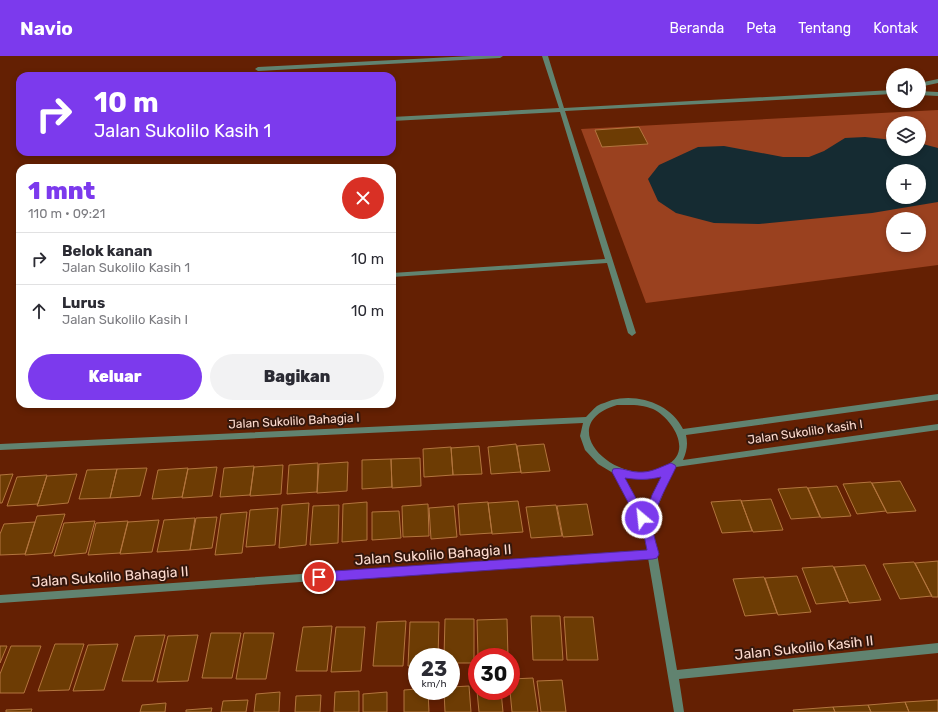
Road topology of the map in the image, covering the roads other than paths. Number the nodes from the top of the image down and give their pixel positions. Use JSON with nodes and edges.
{"nodes":[{"id":1,"x":500,"y":56,"type":"edge"},
{"id":2,"x":545,"y":56,"type":"edge"},
{"id":3,"x":258,"y":69,"type":"dead end"},
{"id":4,"x":938,"y":81,"type":"edge"},
{"id":5,"x":926,"y":84,"type":"edge"},
{"id":6,"x":886,"y":92,"type":"edge"},
{"id":7,"x":926,"y":93,"type":"edge"},
{"id":8,"x":938,"y":94,"type":"edge"},
{"id":9,"x":562,"y":110,"type":"junction"},
{"id":10,"x":396,"y":119,"type":"edge"},
{"id":11,"x":609,"y":261,"type":"junction"},
{"id":12,"x":396,"y":275,"type":"edge"},
{"id":13,"x":632,"y":333,"type":"dead end"},
{"id":14,"x":938,"y":397,"type":"edge"},
{"id":15,"x":588,"y":420,"type":"junction"},
{"id":16,"x":938,"y":427,"type":"edge"},
{"id":17,"x":682,"y":432,"type":"junction"},
{"id":18,"x":0,"y":447,"type":"edge"},
{"id":19,"x":673,"y":465,"type":"junction"},
{"id":20,"x":617,"y":472,"type":"junction"},
{"id":21,"x":648,"y":530,"type":"junction"},
{"id":22,"x":653,"y":554,"type":"junction"},
{"id":23,"x":0,"y":599,"type":"edge"},
{"id":24,"x":938,"y":648,"type":"edge"},
{"id":25,"x":673,"y":675,"type":"junction"},
{"id":26,"x":680,"y":712,"type":"edge"}],
"edges":[{"from":1,"to":3,"type":"street"},
{"from":2,"to":9,"type":"street"},
{"from":4,"to":5,"type":"street"},
{"from":6,"to":9,"type":"street"},
{"from":7,"to":8,"type":"street"},
{"from":9,"to":10,"type":"street"},
{"from":9,"to":11,"type":"street"},
{"from":11,"to":12,"type":"street"},
{"from":11,"to":13,"type":"street"},
{"from":14,"to":17,"type":"street","name":"Jalan Sukolilo Kasih I"},
{"from":15,"to":17,"type":"street"},
{"from":15,"to":18,"type":"street","name":"Jalan Sukolilo Bahagia I"},
{"from":15,"to":20,"type":"street"},
{"from":16,"to":19,"type":"street","name":"Jalan Sukolilo Kasih I"},
{"from":17,"to":19,"type":"street"},
{"from":19,"to":20,"type":"street","name":"Jalan Sukolilo Kasih I"},
{"from":19,"to":21,"type":"street"},
{"from":20,"to":21,"type":"street"},
{"from":21,"to":22,"type":"street"},
{"from":22,"to":23,"type":"street","name":"Jalan Sukolilo Bahagia II"},
{"from":22,"to":25,"type":"street"},
{"from":24,"to":25,"type":"street","name":"Jalan Sukolilo Kasih II"},
{"from":25,"to":26,"type":"street"}]}
